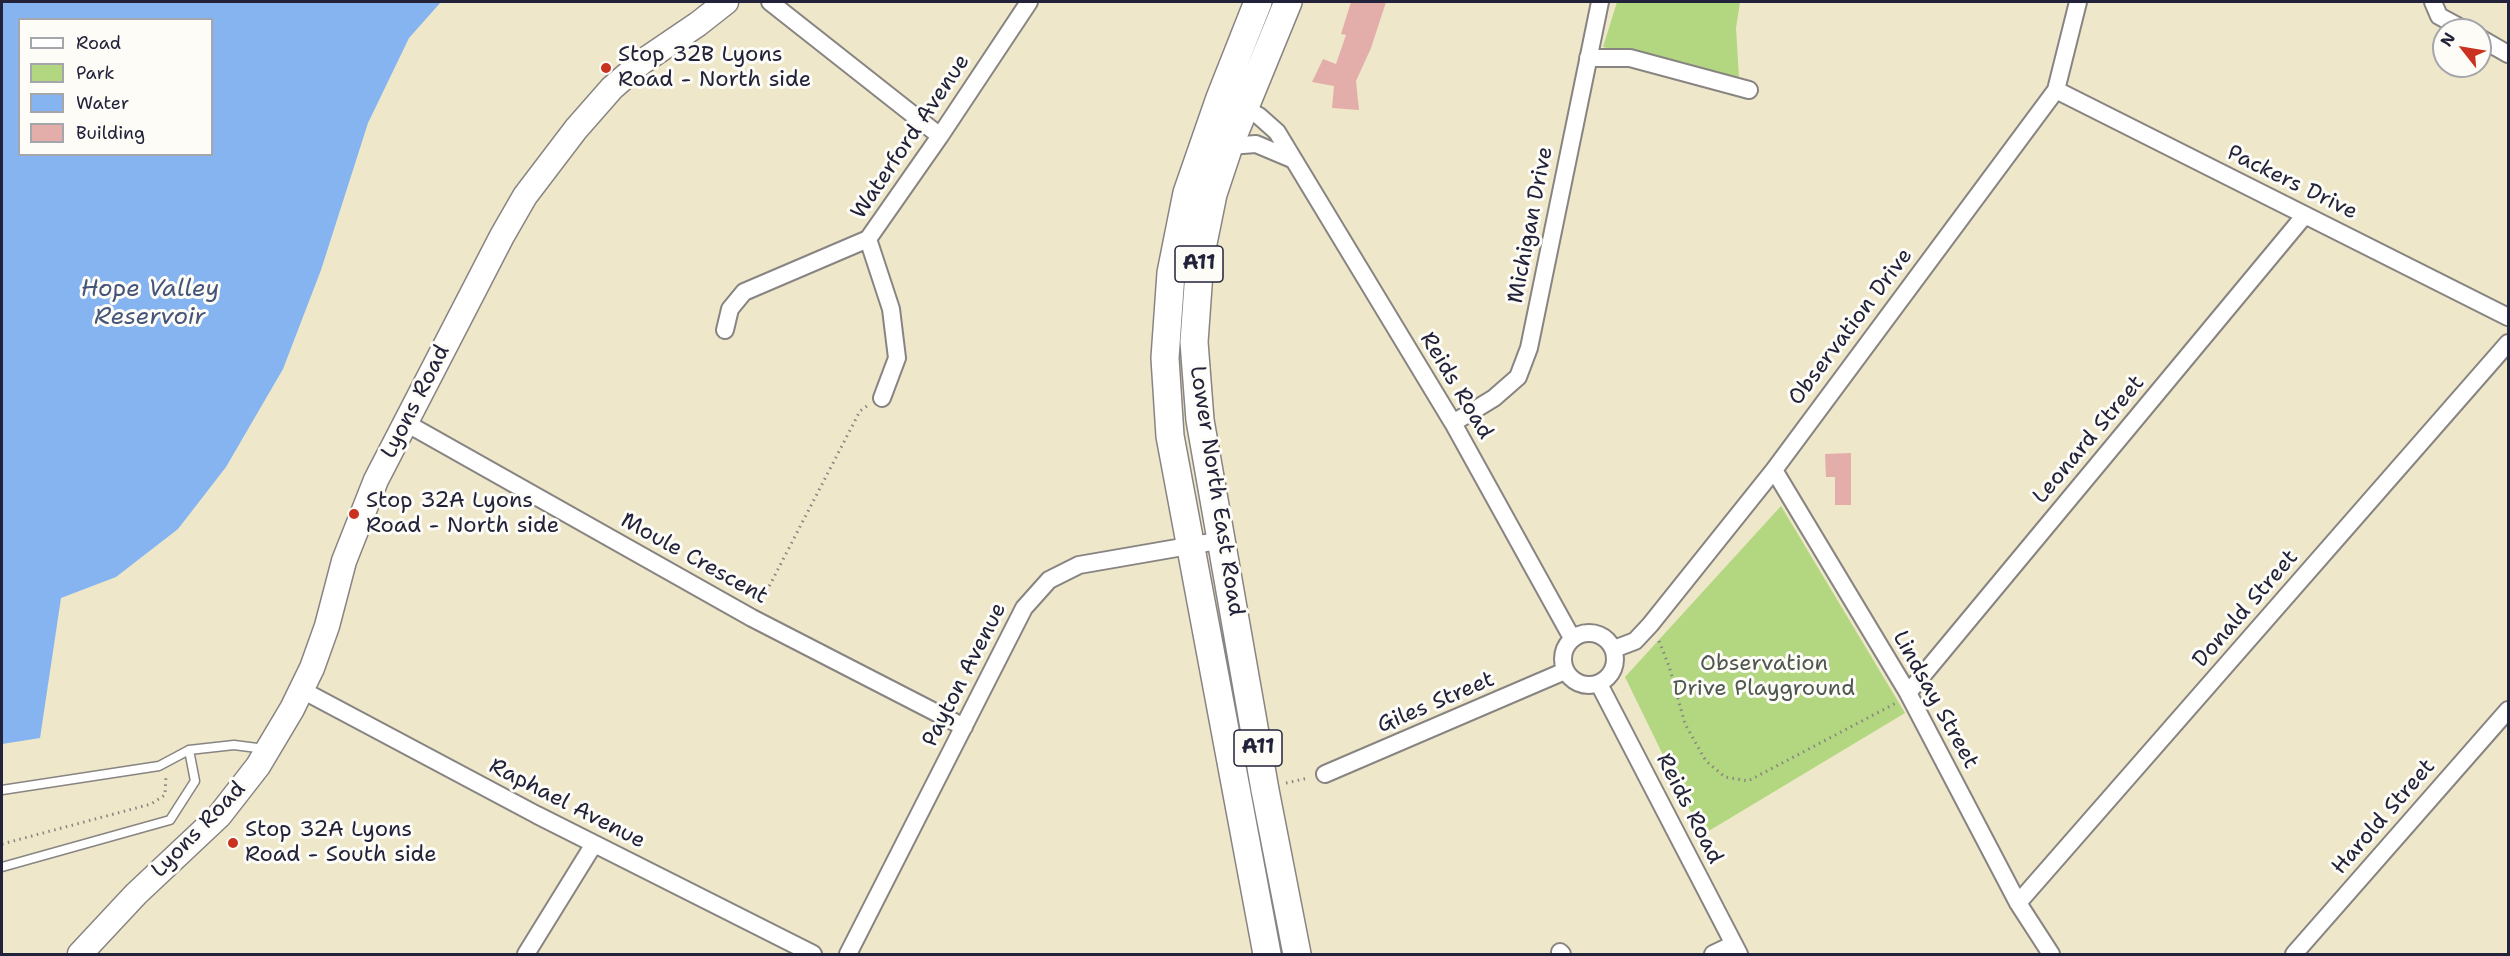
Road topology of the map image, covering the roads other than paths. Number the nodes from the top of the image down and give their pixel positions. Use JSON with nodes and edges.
{"nodes":[{"id":1,"x":726,"y":2,"type":"edge"},
{"id":2,"x":770,"y":2,"type":"edge"},
{"id":3,"x":1029,"y":2,"type":"edge"},
{"id":4,"x":1258,"y":2,"type":"edge"},
{"id":5,"x":1288,"y":2,"type":"edge"},
{"id":6,"x":1600,"y":2,"type":"edge"},
{"id":7,"x":2079,"y":2,"type":"edge"},
{"id":8,"x":2433,"y":2,"type":"edge"},
{"id":9,"x":2444,"y":18,"type":"edge"},
{"id":10,"x":2492,"y":45,"type":"edge"},
{"id":11,"x":2508,"y":54,"type":"edge"},
{"id":12,"x":1588,"y":58,"type":"junction"},
{"id":13,"x":1749,"y":90,"type":"dead end"},
{"id":14,"x":2055,"y":90,"type":"junction"},
{"id":15,"x":1220,"y":98,"type":"junction"},
{"id":16,"x":1245,"y":107,"type":"junction"},
{"id":17,"x":940,"y":136,"type":"junction"},
{"id":18,"x":1229,"y":146,"type":"junction"},
{"id":19,"x":1294,"y":161,"type":"junction"},
{"id":20,"x":2305,"y":215,"type":"junction"},
{"id":21,"x":868,"y":239,"type":"junction"},
{"id":22,"x":2508,"y":317,"type":"edge"},
{"id":23,"x":724,"y":330,"type":"dead end"},
{"id":24,"x":2508,"y":343,"type":"edge"},
{"id":25,"x":882,"y":398,"type":"road end"},
{"id":26,"x":406,"y":423,"type":"junction"},
{"id":27,"x":1453,"y":423,"type":"junction"},
{"id":28,"x":1774,"y":470,"type":"junction"},
{"id":29,"x":1223,"y":540,"type":"junction"},
{"id":30,"x":1191,"y":544,"type":"junction"},
{"id":31,"x":1572,"y":638,"type":"junction"},
{"id":32,"x":1614,"y":650,"type":"junction"},
{"id":33,"x":1565,"y":671,"type":"junction"},
{"id":34,"x":1599,"y":684,"type":"junction"},
{"id":35,"x":302,"y":690,"type":"junction"},
{"id":36,"x":1910,"y":697,"type":"junction"},
{"id":37,"x":2508,"y":710,"type":"edge"},
{"id":38,"x":964,"y":727,"type":"junction"},
{"id":39,"x":268,"y":749,"type":"junction"},
{"id":40,"x":189,"y":750,"type":"junction"},
{"id":41,"x":1325,"y":774,"type":"road end"},
{"id":42,"x":2,"y":790,"type":"edge"},
{"id":43,"x":594,"y":844,"type":"junction"},
{"id":44,"x":2,"y":867,"type":"edge"},
{"id":45,"x":2018,"y":903,"type":"junction"},
{"id":46,"x":1737,"y":949,"type":"edge"},
{"id":47,"x":80,"y":954,"type":"edge"},
{"id":48,"x":526,"y":954,"type":"edge"},
{"id":49,"x":813,"y":954,"type":"edge"},
{"id":50,"x":848,"y":954,"type":"edge"},
{"id":51,"x":1267,"y":954,"type":"edge"},
{"id":52,"x":1297,"y":954,"type":"edge"},
{"id":53,"x":1713,"y":954,"type":"edge"},
{"id":54,"x":2051,"y":954,"type":"edge"},
{"id":55,"x":2294,"y":954,"type":"edge"}],
"edges":[{"from":1,"to":26,"type":"street","name":"Lyons Road"},
{"from":2,"to":17,"type":"street"},
{"from":3,"to":17,"type":"street","name":"Waterford Avenue"},
{"from":4,"to":15,"type":"main road","name":"Lower North East Road","number":"A11"},
{"from":5,"to":16,"type":"main road","name":"Lower North East Road","number":"A11"},
{"from":6,"to":12,"type":"street","name":"Michigan Drive"},
{"from":7,"to":14,"type":"street","name":"Observation Drive"},
{"from":8,"to":9,"type":"street"},
{"from":10,"to":11,"type":"street"},
{"from":12,"to":13,"type":"street"},
{"from":12,"to":27,"type":"street","name":"Michigan Drive"},
{"from":14,"to":20,"type":"street","name":"Packers Drive"},
{"from":14,"to":28,"type":"street","name":"Observation Drive"},
{"from":15,"to":16,"type":"street","name":"Reids Road"},
{"from":15,"to":30,"type":"main road","name":"Lower North East Road","number":"A11"},
{"from":16,"to":18,"type":"main road","name":"Lower North East Road","number":"A11"},
{"from":16,"to":19,"type":"street","name":"Reids Road"},
{"from":17,"to":21,"type":"street","name":"Waterford Avenue"},
{"from":18,"to":19,"type":"street"},
{"from":18,"to":29,"type":"main road","name":"Lower North East Road","number":"A11"},
{"from":19,"to":27,"type":"street","name":"Reids Road"},
{"from":20,"to":22,"type":"street","name":"Packers Drive"},
{"from":20,"to":36,"type":"street","name":"Leonard Street"},
{"from":21,"to":23,"type":"street","name":"Waterford Avenue"},
{"from":21,"to":25,"type":"street"},
{"from":24,"to":45,"type":"street","name":"Donald Street"},
{"from":26,"to":35,"type":"street","name":"Lyons Road"},
{"from":26,"to":38,"type":"street","name":"Moule Crescent"},
{"from":27,"to":31,"type":"street","name":"Reids Road"},
{"from":28,"to":32,"type":"street","name":"Observation Drive"},
{"from":28,"to":36,"type":"street","name":"Lindsay Street"},
{"from":29,"to":30,"type":"street","name":"Payton Avenue"},
{"from":29,"to":52,"type":"main road","name":"Lower North East Road","number":"A11"},
{"from":30,"to":38,"type":"street","name":"Payton Avenue"},
{"from":30,"to":51,"type":"main road","name":"Lower North East Road","number":"A11"},
{"from":31,"to":32,"type":"street"},
{"from":31,"to":33,"type":"street"},
{"from":32,"to":34,"type":"street"},
{"from":33,"to":34,"type":"street"},
{"from":33,"to":41,"type":"street","name":"Giles Street"},
{"from":34,"to":46,"type":"street","name":"Reids Road"},
{"from":35,"to":39,"type":"street","name":"Lyons Road"},
{"from":35,"to":43,"type":"street","name":"Raphael Avenue"},
{"from":36,"to":45,"type":"street","name":"Lindsay Street"},
{"from":37,"to":55,"type":"street","name":"Harold Street"},
{"from":38,"to":50,"type":"street","name":"Payton Avenue"},
{"from":39,"to":40,"type":"lane"},
{"from":39,"to":47,"type":"street","name":"Lyons Road"},
{"from":40,"to":42,"type":"lane"},
{"from":40,"to":44,"type":"lane"},
{"from":43,"to":48,"type":"street"},
{"from":43,"to":49,"type":"street","name":"Raphael Avenue"},
{"from":45,"to":54,"type":"street","name":"Lindsay Street"},
{"from":46,"to":53,"type":"street"}]}
